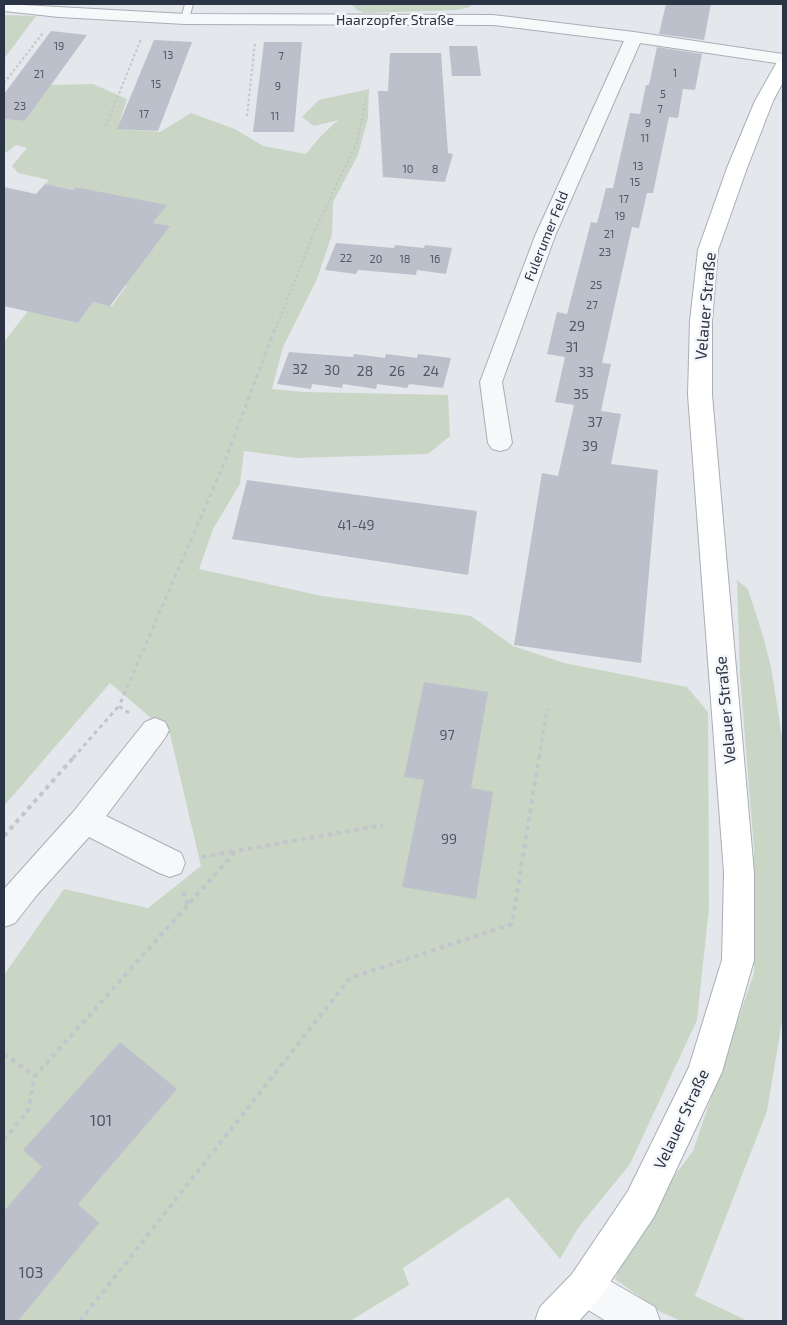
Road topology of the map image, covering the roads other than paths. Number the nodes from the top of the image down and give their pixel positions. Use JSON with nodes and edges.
{"nodes":[{"id":1,"x":4,"y":6,"type":"edge"},
{"id":2,"x":33,"y":6,"type":"edge"},
{"id":3,"x":187,"y":11,"type":"edge"},
{"id":4,"x":339,"y":12,"type":"edge"},
{"id":5,"x":494,"y":12,"type":"edge"},
{"id":6,"x":634,"y":37,"type":"junction"},
{"id":7,"x":783,"y":59,"type":"edge"},
{"id":8,"x":783,"y":66,"type":"edge"},
{"id":9,"x":500,"y":443,"type":"dead end"},
{"id":10,"x":155,"y":730,"type":"road end"},
{"id":11,"x":85,"y":820,"type":"junction"},
{"id":12,"x":170,"y":863,"type":"dead end"},
{"id":13,"x":4,"y":913,"type":"edge"},
{"id":14,"x":585,"y":1287,"type":"junction"},
{"id":15,"x":554,"y":1321,"type":"edge"},
{"id":16,"x":641,"y":1321,"type":"edge"}],
"edges":[{"from":1,"to":2,"type":"street","name":"Haarzopfer Straße"},
{"from":2,"to":3,"type":"street","name":"Haarzopfer Straße"},
{"from":3,"to":4,"type":"street","name":"Haarzopfer Straße"},
{"from":4,"to":5,"type":"street","name":"Haarzopfer Straße"},
{"from":5,"to":6,"type":"street","name":"Haarzopfer Straße"},
{"from":6,"to":7,"type":"street","name":"Haarzopfer Straße"},
{"from":6,"to":9,"type":"street","name":"Fulerumer Feld"},
{"from":8,"to":14,"type":"main road","name":"Velauer Straße"},
{"from":10,"to":11,"type":"street"},
{"from":11,"to":12,"type":"street"},
{"from":11,"to":13,"type":"street"},
{"from":14,"to":15,"type":"main road","name":"Velauer Straße"},
{"from":14,"to":16,"type":"street"}]}
